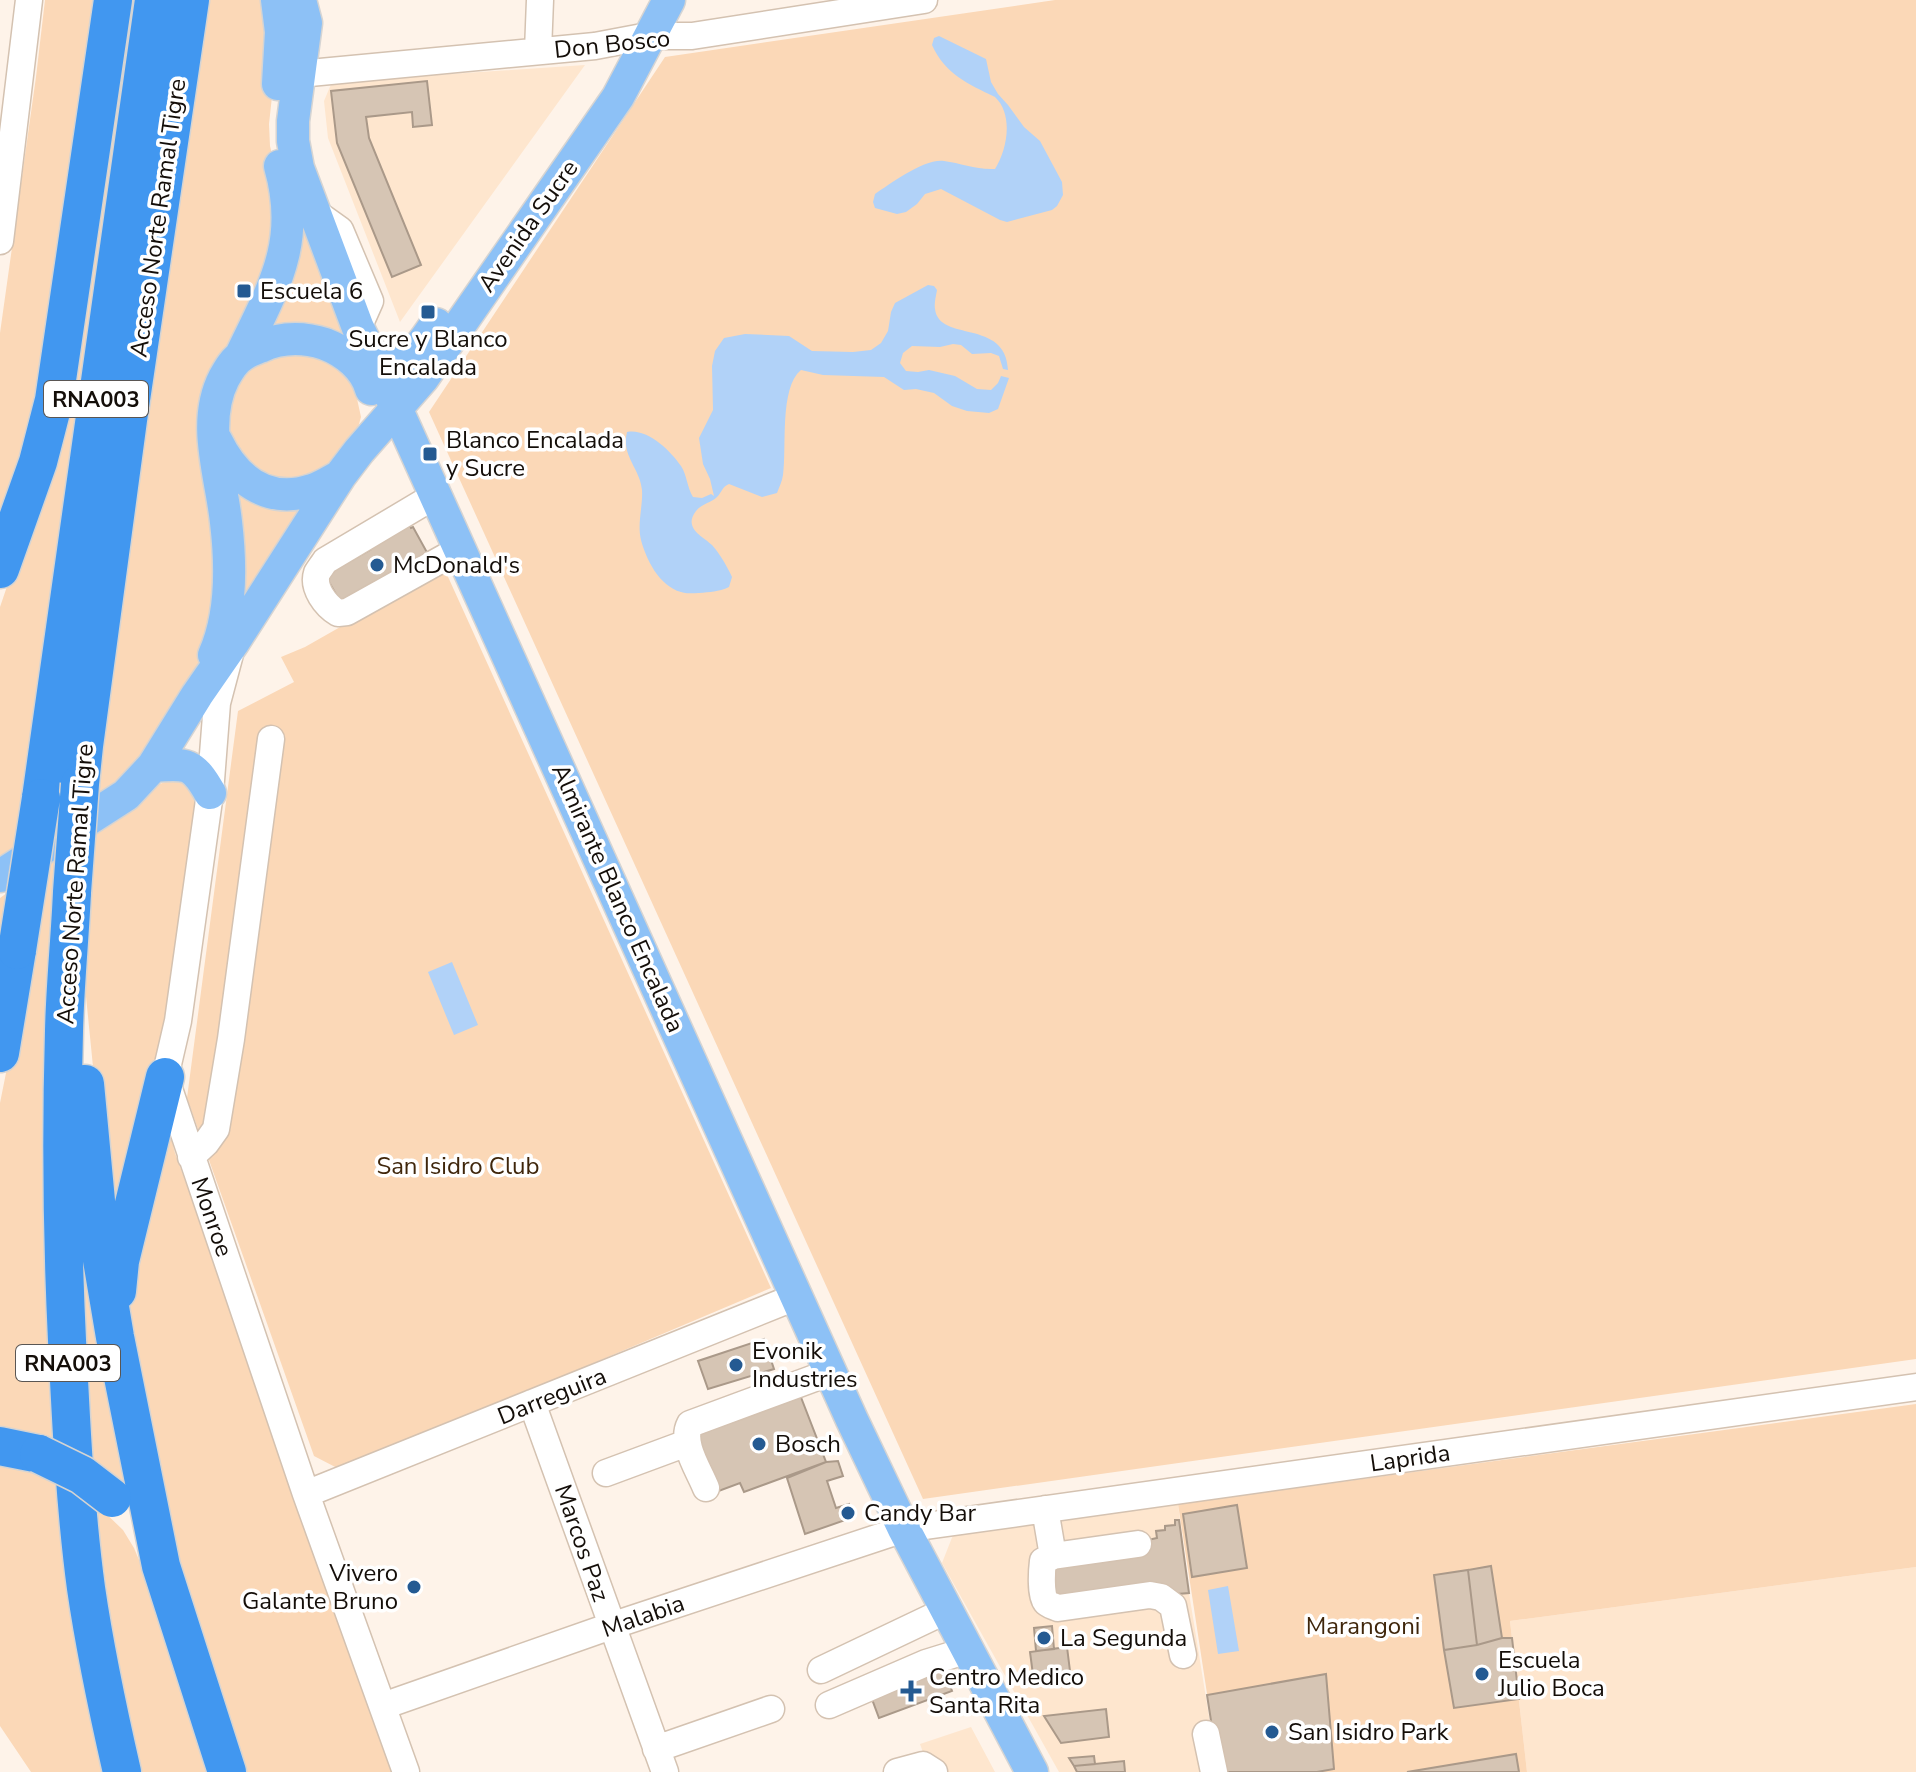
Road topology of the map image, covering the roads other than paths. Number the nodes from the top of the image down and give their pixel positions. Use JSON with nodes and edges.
{"nodes":[{"id":1,"x":29,"y":0,"type":"edge"},
{"id":2,"x":113,"y":0,"type":"edge"},
{"id":3,"x":154,"y":0,"type":"edge"},
{"id":4,"x":190,"y":0,"type":"edge"},
{"id":5,"x":277,"y":0,"type":"edge"},
{"id":6,"x":540,"y":0,"type":"edge"},
{"id":7,"x":669,"y":0,"type":"edge"},
{"id":8,"x":924,"y":0,"type":"edge"},
{"id":9,"x":305,"y":8,"type":"edge"},
{"id":10,"x":648,"y":36,"type":"junction"},
{"id":11,"x":538,"y":51,"type":"junction"},
{"id":12,"x":299,"y":74,"type":"junction"},
{"id":13,"x":2,"y":206,"type":"edge"},
{"id":14,"x":0,"y":241,"type":"edge"},
{"id":15,"x":236,"y":361,"type":"junction"},
{"id":16,"x":370,"y":373,"type":"junction"},
{"id":17,"x":396,"y":408,"type":"junction"},
{"id":18,"x":214,"y":436,"type":"junction"},
{"id":19,"x":350,"y":463,"type":"junction"},
{"id":20,"x":436,"y":495,"type":"junction"},
{"id":21,"x":460,"y":549,"type":"junction"},
{"id":22,"x":0,"y":569,"type":"edge"},
{"id":23,"x":233,"y":643,"type":"junction"},
{"id":24,"x":197,"y":695,"type":"junction"},
{"id":25,"x":271,"y":739,"type":"dead end"},
{"id":26,"x":153,"y":766,"type":"junction"},
{"id":27,"x":210,"y":793,"type":"junction"},
{"id":28,"x":0,"y":876,"type":"edge"},
{"id":29,"x":69,"y":950,"type":"junction"},
{"id":30,"x":16,"y":952,"type":"junction"},
{"id":31,"x":0,"y":997,"type":"edge"},
{"id":32,"x":0,"y":1053,"type":"edge"},
{"id":33,"x":165,"y":1077,"type":"junction"},
{"id":34,"x":191,"y":1157,"type":"junction"},
{"id":35,"x":798,"y":1296,"type":"junction"},
{"id":36,"x":115,"y":1337,"type":"junction"},
{"id":37,"x":831,"y":1372,"type":"junction"},
{"id":38,"x":1916,"y":1387,"type":"edge"},
{"id":39,"x":532,"y":1403,"type":"junction"},
{"id":40,"x":687,"y":1443,"type":"junction"},
{"id":41,"x":0,"y":1446,"type":"edge"},
{"id":42,"x":606,"y":1473,"type":"dead end"},
{"id":43,"x":706,"y":1488,"type":"dead end"},
{"id":44,"x":306,"y":1494,"type":"junction"},
{"id":45,"x":1045,"y":1509,"type":"junction"},
{"id":46,"x":904,"y":1529,"type":"junction"},
{"id":47,"x":1138,"y":1544,"type":"dead end"},
{"id":48,"x":1053,"y":1556,"type":"junction"},
{"id":49,"x":161,"y":1566,"type":"junction"},
{"id":50,"x":947,"y":1610,"type":"junction"},
{"id":51,"x":611,"y":1626,"type":"junction"},
{"id":52,"x":968,"y":1650,"type":"junction"},
{"id":53,"x":1183,"y":1655,"type":"dead end"},
{"id":54,"x":821,"y":1670,"type":"dead end"},
{"id":55,"x":829,"y":1705,"type":"dead end"},
{"id":56,"x":383,"y":1706,"type":"junction"},
{"id":57,"x":771,"y":1709,"type":"dead end"},
{"id":58,"x":1206,"y":1734,"type":"dead end"},
{"id":59,"x":660,"y":1760,"type":"edge"},
{"id":60,"x":122,"y":1772,"type":"edge"},
{"id":61,"x":227,"y":1772,"type":"edge"},
{"id":62,"x":406,"y":1772,"type":"edge"},
{"id":63,"x":897,"y":1772,"type":"edge"},
{"id":64,"x":934,"y":1772,"type":"edge"},
{"id":65,"x":1032,"y":1772,"type":"edge"},
{"id":66,"x":1214,"y":1772,"type":"edge"}],
"edges":[{"from":1,"to":13,"type":"street"},
{"from":2,"to":22,"type":"highway"},
{"from":3,"to":30,"type":"highway","name":"Acceso Norte Ramal Tigre","number":"RNA003","bridge":true},
{"from":4,"to":29,"type":"highway","name":"Acceso Norte Ramal Tigre","number":"RNA003","bridge":true},
{"from":5,"to":15,"type":"main road"},
{"from":6,"to":11,"type":"street"},
{"from":7,"to":10,"type":"main road","name":"Avenida Sucre"},
{"from":8,"to":10,"type":"street","name":"Don Bosco"},
{"from":9,"to":12,"type":"main road","name":"Almirante Blanco Encalada"},
{"from":10,"to":11,"type":"street","name":"Don Bosco"},
{"from":10,"to":16,"type":"main road","name":"Avenida Sucre"},
{"from":10,"to":17,"type":"main road","name":"Avenida Sucre"},
{"from":11,"to":12,"type":"street","name":"Don Bosco"},
{"from":12,"to":16,"type":"main road","name":"Almirante Blanco Encalada"},
{"from":13,"to":14,"type":"street"},
{"from":15,"to":16,"type":"main road"},
{"from":15,"to":18,"type":"main road"},
{"from":16,"to":17,"type":"main road","name":"Almirante Blanco Encalada"},
{"from":16,"to":19,"type":"main road"},
{"from":17,"to":19,"type":"main road","name":"Avenida Sucre"},
{"from":17,"to":20,"type":"main road","name":"Almirante Blanco Encalada"},
{"from":18,"to":19,"type":"main road"},
{"from":18,"to":24,"type":"main road"},
{"from":19,"to":23,"type":"main road"},
{"from":20,"to":21,"type":"main road","name":"Almirante Blanco Encalada"},
{"from":20,"to":21,"type":"street"},
{"from":21,"to":35,"type":"main road","name":"Almirante Blanco Encalada"},
{"from":23,"to":24,"type":"main road"},
{"from":23,"to":27,"type":"street"},
{"from":24,"to":26,"type":"main road"},
{"from":25,"to":34,"type":"street"},
{"from":26,"to":27,"type":"main road"},
{"from":26,"to":28,"type":"main road"},
{"from":27,"to":33,"type":"street"},
{"from":29,"to":36,"type":"highway"},
{"from":29,"to":60,"type":"highway","name":"Acceso Norte Ramal Tigre","number":"RNA003"},
{"from":30,"to":31,"type":"highway"},
{"from":30,"to":32,"type":"highway","name":"Acceso Norte Ramal Tigre","number":"RNA003"},
{"from":33,"to":34,"type":"street","name":"Monroe"},
{"from":33,"to":36,"type":"highway"},
{"from":34,"to":44,"type":"street","name":"Monroe"},
{"from":35,"to":37,"type":"main road","name":"Almirante Blanco Encalada"},
{"from":35,"to":39,"type":"street","name":"Darreguira"},
{"from":36,"to":49,"type":"highway"},
{"from":37,"to":40,"type":"street"},
{"from":37,"to":46,"type":"main road","name":"Almirante Blanco Encalada"},
{"from":38,"to":45,"type":"street","name":"Laprida"},
{"from":39,"to":44,"type":"street","name":"Darreguira"},
{"from":39,"to":51,"type":"street","name":"Marcos Paz"},
{"from":40,"to":42,"type":"street"},
{"from":40,"to":43,"type":"street"},
{"from":41,"to":49,"type":"highway","bridge":true},
{"from":44,"to":56,"type":"street","name":"Monroe"},
{"from":45,"to":46,"type":"street","name":"Laprida"},
{"from":45,"to":48,"type":"street"},
{"from":46,"to":50,"type":"main road","name":"Almirante Blanco Encalada"},
{"from":46,"to":51,"type":"street","name":"Malabia"},
{"from":47,"to":48,"type":"street"},
{"from":48,"to":53,"type":"street"},
{"from":49,"to":61,"type":"highway"},
{"from":50,"to":52,"type":"main road","name":"Almirante Blanco Encalada"},
{"from":50,"to":54,"type":"street"},
{"from":51,"to":56,"type":"street","name":"Malabia"},
{"from":51,"to":59,"type":"street","name":"Marcos Paz"},
{"from":52,"to":55,"type":"street"},
{"from":52,"to":65,"type":"main road","name":"Almirante Blanco Encalada"},
{"from":56,"to":62,"type":"street","name":"Monroe"},
{"from":57,"to":59,"type":"street"},
{"from":58,"to":66,"type":"street"},
{"from":63,"to":64,"type":"street"}]}
